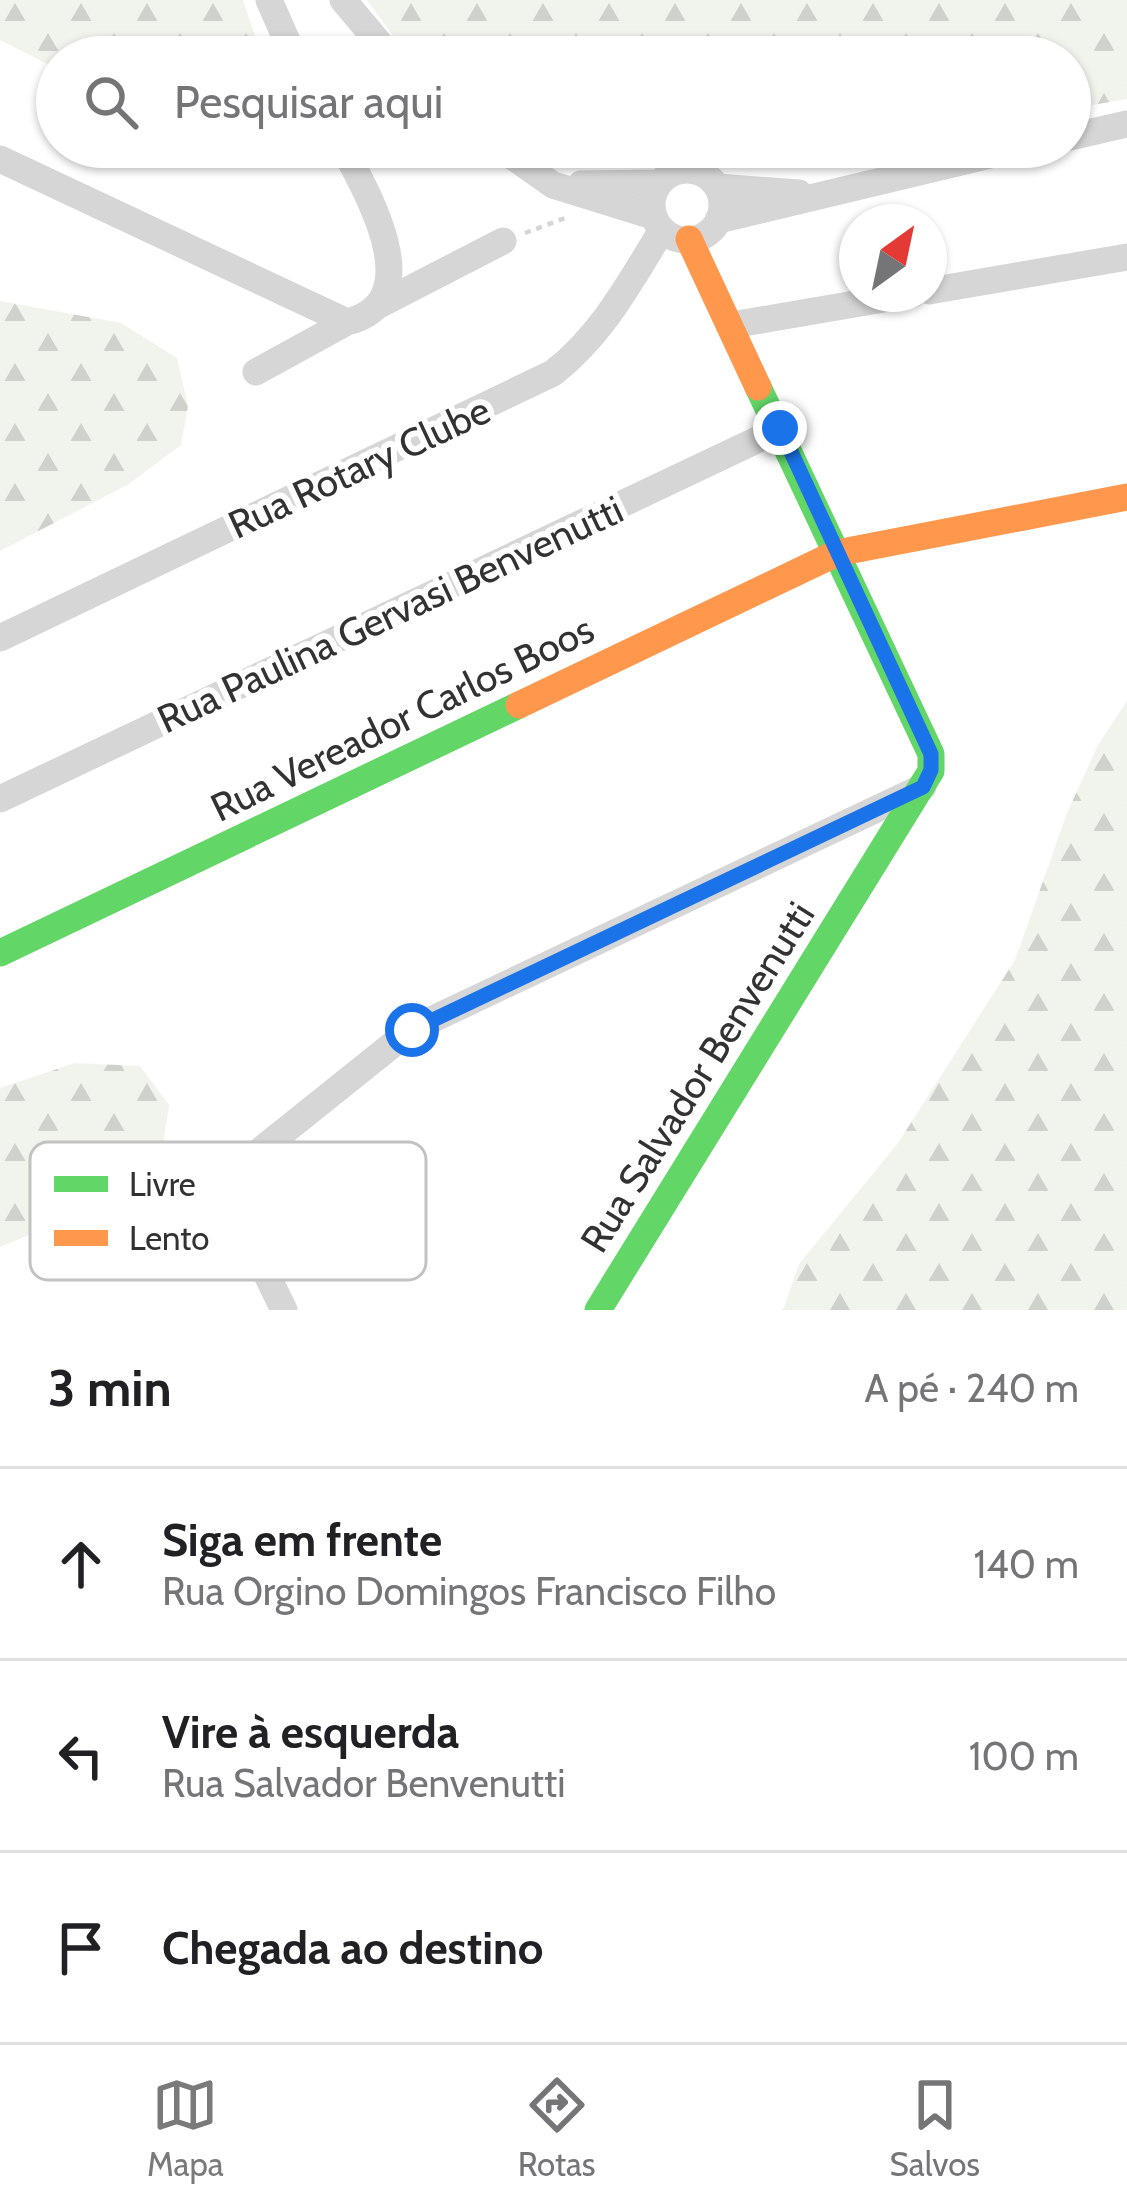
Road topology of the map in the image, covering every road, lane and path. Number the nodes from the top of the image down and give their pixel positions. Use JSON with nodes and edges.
{"nodes":[{"id":1,"x":269,"y":0,"type":"edge"},
{"id":2,"x":343,"y":0,"type":"edge"},
{"id":3,"x":285,"y":36,"type":"edge"},
{"id":4,"x":373,"y":36,"type":"edge"},
{"id":5,"x":1127,"y":124,"type":"edge"},
{"id":6,"x":1091,"y":132,"type":"edge"},
{"id":7,"x":0,"y":159,"type":"edge"},
{"id":8,"x":353,"y":168,"type":"edge"},
{"id":9,"x":529,"y":168,"type":"edge"},
{"id":10,"x":931,"y":168,"type":"edge"},
{"id":11,"x":659,"y":182,"type":"junction"},
{"id":12,"x":553,"y":185,"type":"junction"},
{"id":13,"x":717,"y":187,"type":"junction"},
{"id":14,"x":815,"y":194,"type":"junction"},
{"id":15,"x":718,"y":220,"type":"junction"},
{"id":16,"x":668,"y":228,"type":"junction"},
{"id":17,"x":503,"y":241,"type":"dead end"},
{"id":18,"x":1127,"y":257,"type":"edge"},
{"id":19,"x":947,"y":288,"type":"edge"},
{"id":20,"x":379,"y":305,"type":"junction"},
{"id":21,"x":839,"y":307,"type":"edge"},
{"id":22,"x":347,"y":322,"type":"junction"},
{"id":23,"x":732,"y":325,"type":"junction"},
{"id":24,"x":256,"y":372,"type":"dead end"},
{"id":25,"x":780,"y":428,"type":"junction"},
{"id":26,"x":1127,"y":497,"type":"edge"},
{"id":27,"x":837,"y":553,"type":"junction"},
{"id":28,"x":0,"y":638,"type":"edge"},
{"id":29,"x":923,"y":787,"type":"junction"},
{"id":30,"x":0,"y":799,"type":"edge"},
{"id":31,"x":0,"y":953,"type":"edge"},
{"id":32,"x":271,"y":1142,"type":"edge"},
{"id":33,"x":269,"y":1280,"type":"edge"},
{"id":34,"x":284,"y":1310,"type":"edge"},
{"id":35,"x":598,"y":1310,"type":"edge"}],
"edges":[{"from":1,"to":3,"type":"street"},
{"from":2,"to":4,"type":"street"},
{"from":5,"to":6,"type":"street"},
{"from":7,"to":22,"type":"street"},
{"from":8,"to":20,"type":"street"},
{"from":9,"to":12,"type":"street"},
{"from":10,"to":14,"type":"street"},
{"from":11,"to":12,"type":"street"},
{"from":11,"to":13,"type":"street"},
{"from":11,"to":16,"type":"street"},
{"from":12,"to":16,"type":"street"},
{"from":13,"to":14,"type":"street"},
{"from":13,"to":15,"type":"street"},
{"from":14,"to":15,"type":"street"},
{"from":15,"to":16,"type":"street"},
{"from":16,"to":23,"type":"street"},
{"from":16,"to":28,"type":"street","name":"Rua Rotary Clube"},
{"from":17,"to":20,"type":"street"},
{"from":18,"to":19,"type":"street"},
{"from":20,"to":22,"type":"street"},
{"from":21,"to":23,"type":"street"},
{"from":22,"to":24,"type":"street"},
{"from":23,"to":25,"type":"street"},
{"from":25,"to":27,"type":"street"},
{"from":25,"to":30,"type":"street","name":"Rua Paulina Gervasi Benvenutti"},
{"from":26,"to":27,"type":"street","name":"Rua Vereador Carlos Boos"},
{"from":27,"to":29,"type":"street"},
{"from":27,"to":31,"type":"street","name":"Rua Vereador Carlos Boos"},
{"from":29,"to":32,"type":"street"},
{"from":29,"to":35,"type":"street","name":"Rua Salvador Benvenutti"},
{"from":33,"to":34,"type":"street"}]}
